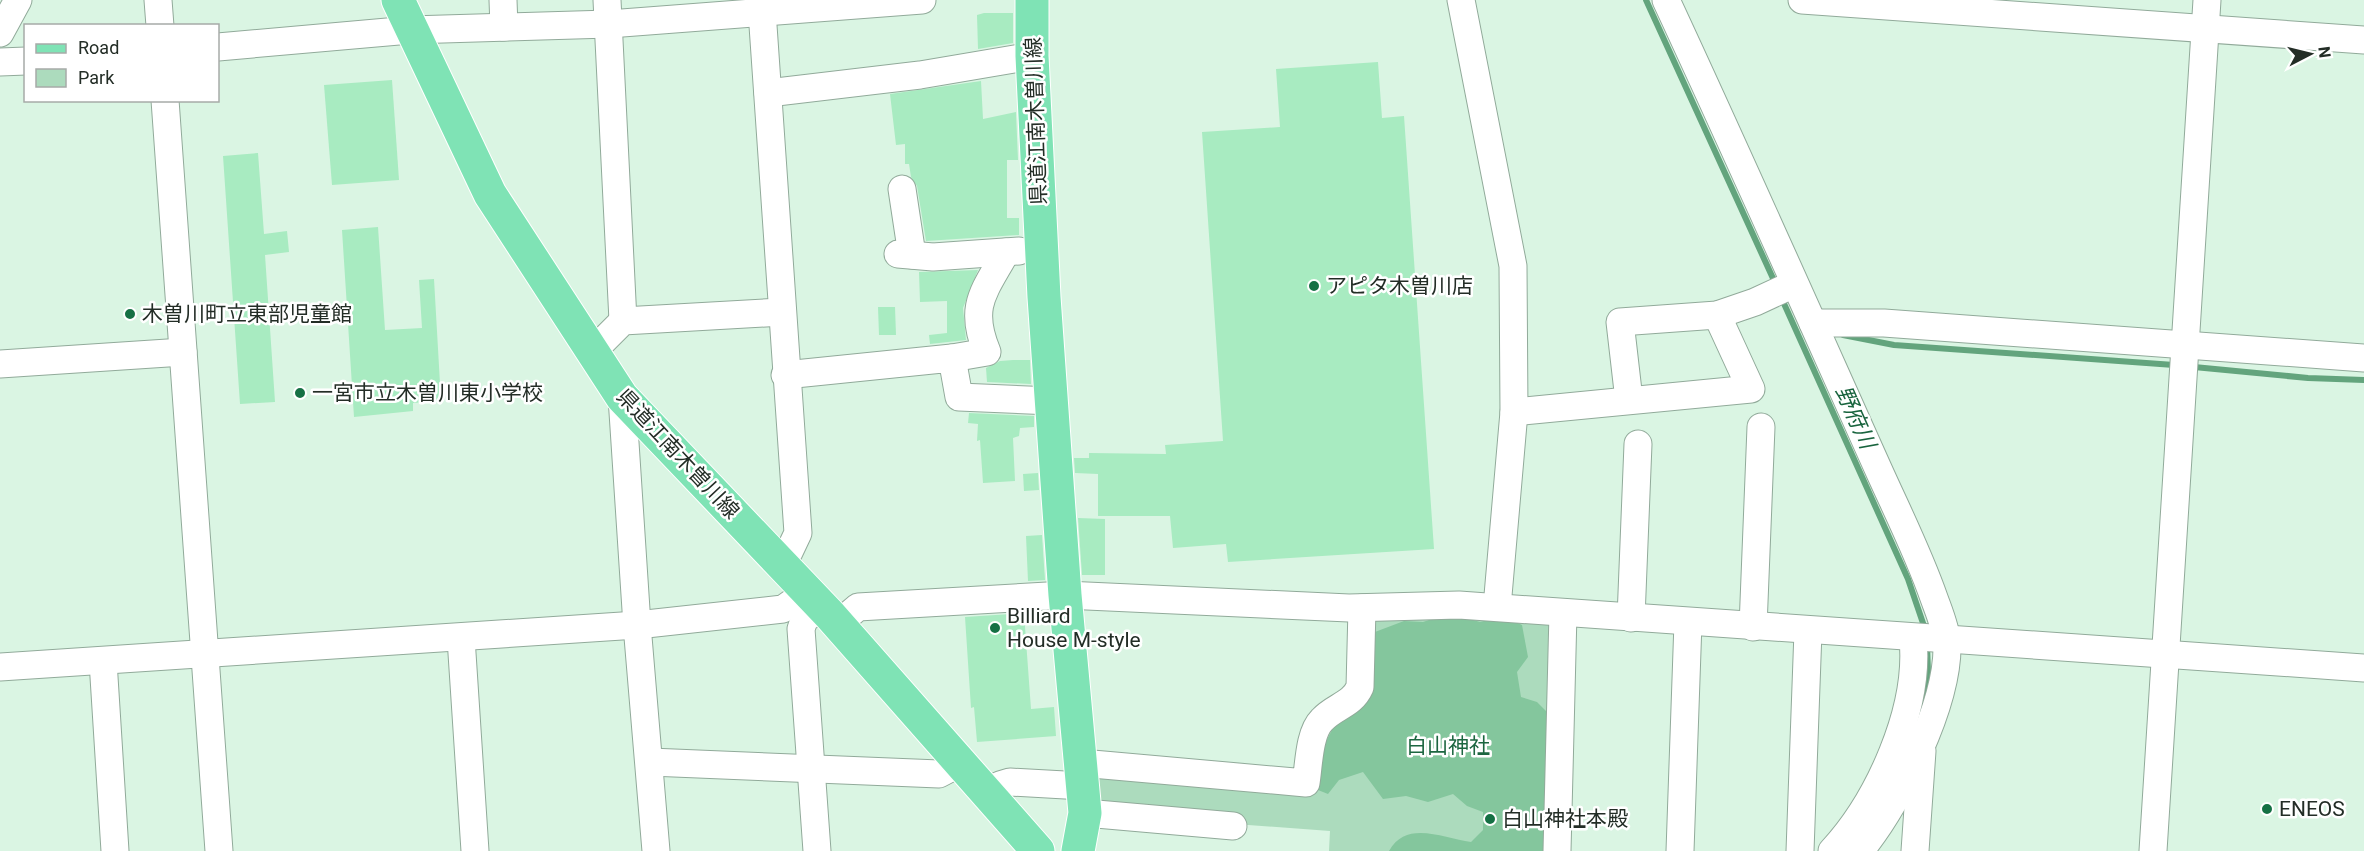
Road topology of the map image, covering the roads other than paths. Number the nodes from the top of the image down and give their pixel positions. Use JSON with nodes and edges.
{"nodes":[{"id":1,"x":18,"y":0,"type":"edge"},
{"id":2,"x":158,"y":0,"type":"edge"},
{"id":3,"x":398,"y":0,"type":"edge"},
{"id":4,"x":503,"y":0,"type":"edge"},
{"id":5,"x":922,"y":0,"type":"edge"},
{"id":6,"x":1032,"y":0,"type":"edge"},
{"id":7,"x":1461,"y":0,"type":"edge"},
{"id":8,"x":1666,"y":0,"type":"edge"},
{"id":9,"x":1802,"y":0,"type":"edge"},
{"id":10,"x":2207,"y":0,"type":"edge"},
{"id":11,"x":888,"y":1,"type":"edge"},
{"id":12,"x":1953,"y":5,"type":"edge"},
{"id":13,"x":779,"y":6,"type":"edge"},
{"id":14,"x":2075,"y":9,"type":"edge"},
{"id":15,"x":608,"y":12,"type":"edge"},
{"id":16,"x":160,"y":24,"type":"edge"},
{"id":17,"x":504,"y":27,"type":"junction"},
{"id":18,"x":2205,"y":28,"type":"junction"},
{"id":19,"x":410,"y":30,"type":"junction"},
{"id":20,"x":0,"y":33,"type":"edge"},
{"id":21,"x":2364,"y":40,"type":"edge"},
{"id":22,"x":219,"y":47,"type":"edge"},
{"id":23,"x":1032,"y":56,"type":"junction"},
{"id":24,"x":24,"y":61,"type":"edge"},
{"id":25,"x":0,"y":62,"type":"edge"},
{"id":26,"x":768,"y":93,"type":"junction"},
{"id":27,"x":165,"y":102,"type":"edge"},
{"id":28,"x":902,"y":189,"type":"dead end"},
{"id":29,"x":1041,"y":250,"type":"junction"},
{"id":30,"x":1006,"y":252,"type":"junction"},
{"id":31,"x":1783,"y":289,"type":"junction"},
{"id":32,"x":782,"y":312,"type":"junction"},
{"id":33,"x":1717,"y":315,"type":"junction"},
{"id":34,"x":623,"y":321,"type":"junction"},
{"id":35,"x":1813,"y":322,"type":"junction"},
{"id":36,"x":2183,"y":345,"type":"junction"},
{"id":37,"x":183,"y":352,"type":"junction"},
{"id":38,"x":592,"y":352,"type":"junction"},
{"id":39,"x":952,"y":358,"type":"junction"},
{"id":40,"x":2364,"y":358,"type":"edge"},
{"id":41,"x":0,"y":364,"type":"edge"},
{"id":42,"x":785,"y":375,"type":"junction"},
{"id":43,"x":622,"y":397,"type":"junction"},
{"id":44,"x":1629,"y":400,"type":"junction"},
{"id":45,"x":1052,"y":402,"type":"junction"},
{"id":46,"x":1514,"y":412,"type":"junction"},
{"id":47,"x":1761,"y":427,"type":"dead end"},
{"id":48,"x":1638,"y":444,"type":"dead end"},
{"id":49,"x":779,"y":562,"type":"junction"},
{"id":50,"x":1065,"y":595,"type":"junction"},
{"id":51,"x":1497,"y":607,"type":"junction"},
{"id":52,"x":822,"y":608,"type":"junction"},
{"id":53,"x":1362,"y":608,"type":"junction"},
{"id":54,"x":1563,"y":613,"type":"junction"},
{"id":55,"x":1631,"y":618,"type":"junction"},
{"id":56,"x":1688,"y":622,"type":"junction"},
{"id":57,"x":637,"y":625,"type":"junction"},
{"id":58,"x":1753,"y":627,"type":"junction"},
{"id":59,"x":1808,"y":631,"type":"junction"},
{"id":60,"x":461,"y":638,"type":"junction"},
{"id":61,"x":1929,"y":639,"type":"junction"},
{"id":62,"x":2165,"y":654,"type":"junction"},
{"id":63,"x":206,"y":655,"type":"junction"},
{"id":64,"x":104,"y":662,"type":"junction"},
{"id":65,"x":0,"y":667,"type":"edge"},
{"id":66,"x":2364,"y":668,"type":"edge"},
{"id":67,"x":1923,"y":741,"type":"junction"},
{"id":68,"x":650,"y":762,"type":"junction"},
{"id":69,"x":960,"y":763,"type":"junction"},
{"id":70,"x":811,"y":768,"type":"junction"},
{"id":71,"x":1083,"y":788,"type":"junction"},
{"id":72,"x":990,"y":795,"type":"junction"},
{"id":73,"x":1233,"y":826,"type":"dead end"},
{"id":74,"x":115,"y":851,"type":"edge"},
{"id":75,"x":219,"y":851,"type":"edge"},
{"id":76,"x":476,"y":851,"type":"edge"},
{"id":77,"x":656,"y":851,"type":"edge"},
{"id":78,"x":817,"y":851,"type":"edge"},
{"id":79,"x":1038,"y":851,"type":"edge"},
{"id":80,"x":1078,"y":851,"type":"edge"},
{"id":81,"x":1557,"y":851,"type":"edge"},
{"id":82,"x":1680,"y":851,"type":"edge"},
{"id":83,"x":1800,"y":851,"type":"edge"},
{"id":84,"x":1832,"y":851,"type":"edge"},
{"id":85,"x":1860,"y":851,"type":"edge"},
{"id":86,"x":1915,"y":851,"type":"edge"},
{"id":87,"x":2153,"y":851,"type":"edge"}],
"edges":[{"from":1,"to":20,"type":"street"},
{"from":2,"to":16,"type":"street"},
{"from":3,"to":19,"type":"main road","name":"県道江南木曽川線"},
{"from":4,"to":17,"type":"street"},
{"from":5,"to":11,"type":"street"},
{"from":6,"to":23,"type":"main road","name":"県道江南木曽川線"},
{"from":7,"to":46,"type":"street"},
{"from":8,"to":31,"type":"street"},
{"from":9,"to":12,"type":"street"},
{"from":10,"to":18,"type":"street"},
{"from":11,"to":13,"type":"street"},
{"from":12,"to":14,"type":"street"},
{"from":13,"to":15,"type":"street"},
{"from":13,"to":26,"type":"street"},
{"from":14,"to":18,"type":"street"},
{"from":15,"to":17,"type":"street"},
{"from":15,"to":34,"type":"street"},
{"from":17,"to":19,"type":"street"},
{"from":18,"to":21,"type":"street"},
{"from":18,"to":36,"type":"street"},
{"from":19,"to":22,"type":"street"},
{"from":19,"to":38,"type":"main road","name":"県道江南木曽川線"},
{"from":23,"to":26,"type":"street"},
{"from":23,"to":29,"type":"main road","name":"県道江南木曽川線"},
{"from":24,"to":25,"type":"street"},
{"from":26,"to":32,"type":"street"},
{"from":27,"to":37,"type":"street"},
{"from":28,"to":30,"type":"street"},
{"from":29,"to":30,"type":"street"},
{"from":29,"to":45,"type":"main road","name":"県道江南木曽川線"},
{"from":30,"to":39,"type":"street"},
{"from":31,"to":33,"type":"street"},
{"from":31,"to":35,"type":"street"},
{"from":32,"to":34,"type":"street"},
{"from":32,"to":42,"type":"street"},
{"from":33,"to":44,"type":"street"},
{"from":33,"to":44,"type":"street"},
{"from":34,"to":38,"type":"street"},
{"from":35,"to":36,"type":"street"},
{"from":35,"to":61,"type":"street"},
{"from":36,"to":40,"type":"street"},
{"from":36,"to":62,"type":"street"},
{"from":37,"to":41,"type":"street"},
{"from":37,"to":63,"type":"street"},
{"from":38,"to":43,"type":"main road","name":"県道江南木曽川線"},
{"from":39,"to":42,"type":"street"},
{"from":39,"to":45,"type":"street"},
{"from":42,"to":49,"type":"street"},
{"from":43,"to":49,"type":"main road","name":"県道江南木曽川線"},
{"from":43,"to":57,"type":"street"},
{"from":44,"to":46,"type":"street"},
{"from":45,"to":50,"type":"main road","name":"県道江南木曽川線"},
{"from":46,"to":51,"type":"street"},
{"from":47,"to":58,"type":"street"},
{"from":48,"to":55,"type":"street"},
{"from":49,"to":52,"type":"main road","name":"県道江南木曽川線"},
{"from":50,"to":52,"type":"street"},
{"from":50,"to":53,"type":"street"},
{"from":50,"to":71,"type":"main road","name":"県道江南木曽川線"},
{"from":51,"to":53,"type":"street"},
{"from":51,"to":54,"type":"street"},
{"from":52,"to":57,"type":"street"},
{"from":52,"to":69,"type":"main road","name":"県道江南木曽川線"},
{"from":52,"to":70,"type":"street"},
{"from":53,"to":71,"type":"street"},
{"from":54,"to":55,"type":"street"},
{"from":54,"to":81,"type":"street"},
{"from":55,"to":56,"type":"street"},
{"from":56,"to":58,"type":"street"},
{"from":56,"to":82,"type":"street"},
{"from":57,"to":60,"type":"street"},
{"from":57,"to":68,"type":"street"},
{"from":58,"to":59,"type":"street"},
{"from":59,"to":61,"type":"street"},
{"from":59,"to":83,"type":"street"},
{"from":60,"to":63,"type":"street"},
{"from":60,"to":76,"type":"street"},
{"from":61,"to":62,"type":"street"},
{"from":61,"to":67,"type":"street"},
{"from":61,"to":84,"type":"street"},
{"from":62,"to":66,"type":"street"},
{"from":62,"to":87,"type":"street"},
{"from":63,"to":64,"type":"street"},
{"from":63,"to":75,"type":"street"},
{"from":64,"to":65,"type":"street"},
{"from":64,"to":74,"type":"street"},
{"from":67,"to":85,"type":"street"},
{"from":67,"to":86,"type":"street"},
{"from":68,"to":70,"type":"street"},
{"from":68,"to":77,"type":"street"},
{"from":69,"to":70,"type":"street"},
{"from":69,"to":72,"type":"main road","name":"県道江南木曽川線"},
{"from":70,"to":78,"type":"street"},
{"from":71,"to":72,"type":"street"},
{"from":71,"to":73,"type":"street"},
{"from":71,"to":80,"type":"main road","name":"県道江南木曽川線"},
{"from":72,"to":79,"type":"main road","name":"県道江南木曽川線"}]}
